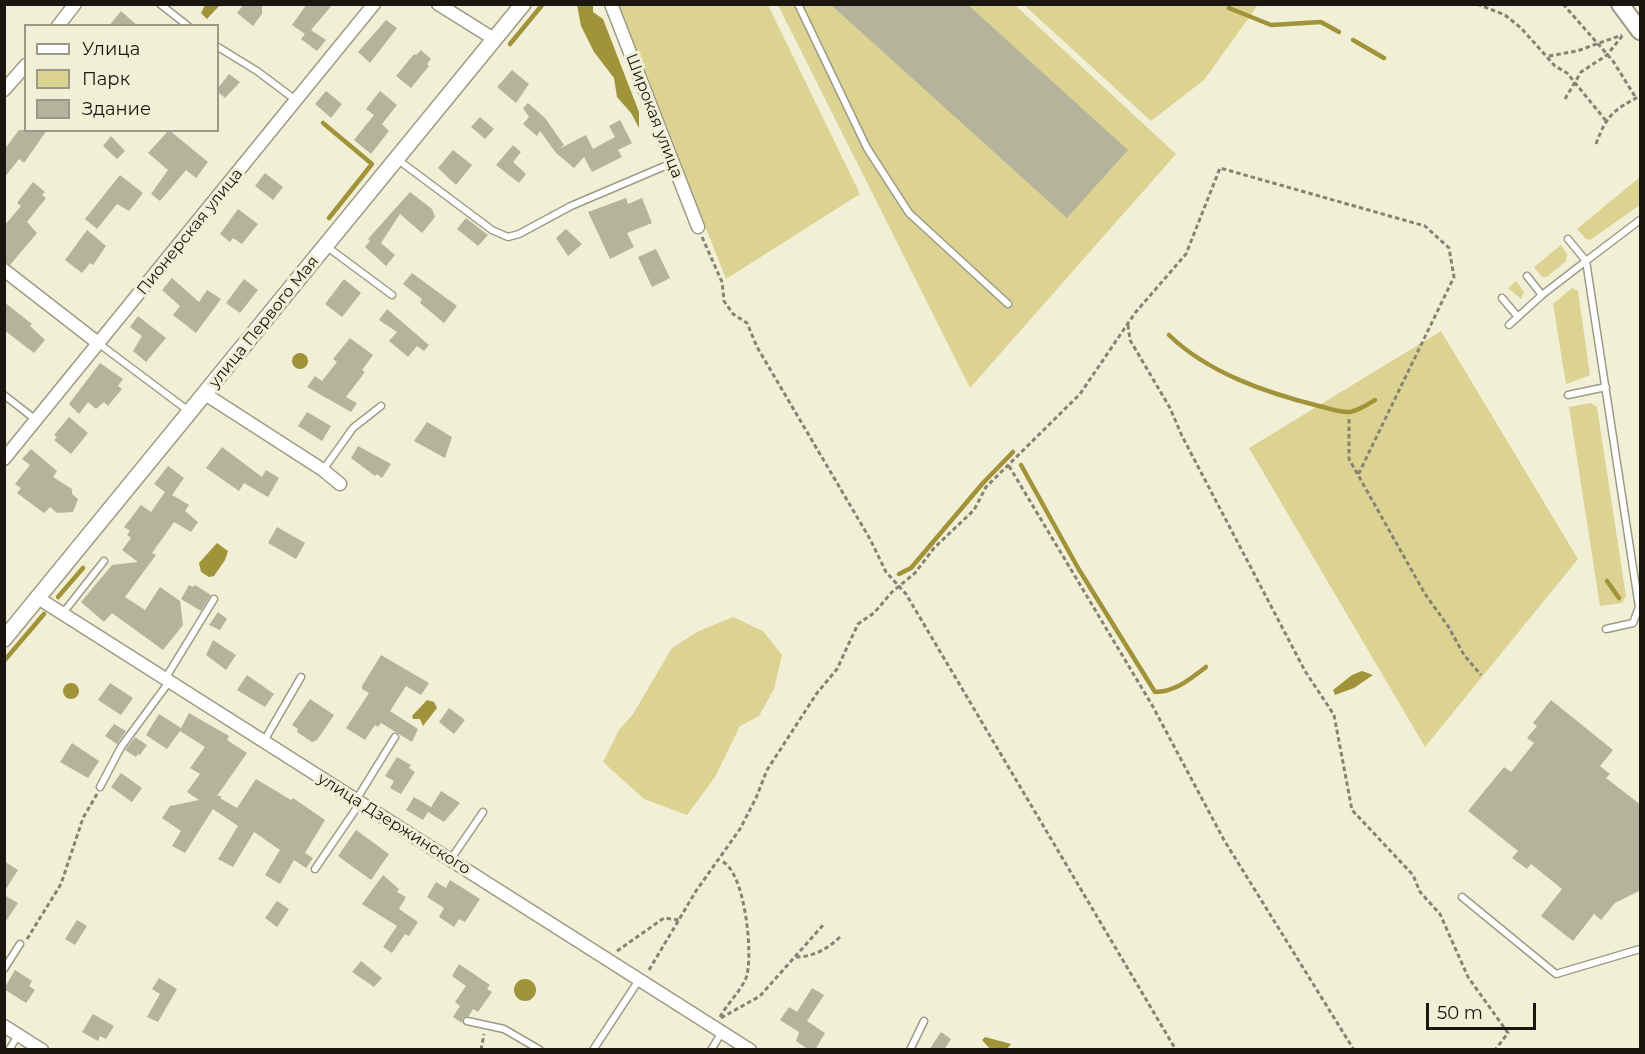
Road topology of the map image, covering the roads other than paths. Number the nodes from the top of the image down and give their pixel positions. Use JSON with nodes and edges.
{"nodes":[{"id":1,"x":75,"y":4,"type":"edge"},
{"id":2,"x":160,"y":4,"type":"edge"},
{"id":3,"x":374,"y":4,"type":"edge"},
{"id":4,"x":438,"y":4,"type":"edge"},
{"id":5,"x":523,"y":4,"type":"edge"},
{"id":6,"x":611,"y":4,"type":"edge"},
{"id":7,"x":798,"y":4,"type":"edge"},
{"id":8,"x":1620,"y":4,"type":"edge"},
{"id":9,"x":60,"y":24,"type":"edge"},
{"id":10,"x":185,"y":24,"type":"edge"},
{"id":11,"x":1641,"y":31,"type":"edge"},
{"id":12,"x":495,"y":39,"type":"junction"},
{"id":13,"x":219,"y":48,"type":"edge"},
{"id":14,"x":24,"y":67,"type":"edge"},
{"id":15,"x":4,"y":90,"type":"edge"},
{"id":16,"x":297,"y":101,"type":"junction"},
{"id":17,"x":397,"y":159,"type":"junction"},
{"id":18,"x":672,"y":163,"type":"junction"},
{"id":19,"x":1641,"y":220,"type":"edge"},
{"id":20,"x":698,"y":227,"type":"road end"},
{"id":21,"x":1568,"y":239,"type":"dead end"},
{"id":22,"x":326,"y":246,"type":"junction"},
{"id":23,"x":1586,"y":261,"type":"junction"},
{"id":24,"x":4,"y":270,"type":"edge"},
{"id":25,"x":1527,"y":276,"type":"dead end"},
{"id":26,"x":392,"y":295,"type":"dead end"},
{"id":27,"x":1542,"y":295,"type":"junction"},
{"id":28,"x":1502,"y":298,"type":"dead end"},
{"id":29,"x":1008,"y":304,"type":"dead end"},
{"id":30,"x":1518,"y":317,"type":"junction"},
{"id":31,"x":1509,"y":325,"type":"dead end"},
{"id":32,"x":98,"y":343,"type":"junction"},
{"id":33,"x":1606,"y":387,"type":"junction"},
{"id":34,"x":205,"y":394,"type":"junction"},
{"id":35,"x":4,"y":395,"type":"edge"},
{"id":36,"x":1568,"y":395,"type":"dead end"},
{"id":37,"x":381,"y":406,"type":"dead end"},
{"id":38,"x":190,"y":412,"type":"junction"},
{"id":39,"x":36,"y":420,"type":"junction"},
{"id":40,"x":4,"y":459,"type":"edge"},
{"id":41,"x":323,"y":470,"type":"junction"},
{"id":42,"x":340,"y":484,"type":"dead end"},
{"id":43,"x":104,"y":561,"type":"dead end"},
{"id":44,"x":38,"y":598,"type":"junction"},
{"id":45,"x":214,"y":599,"type":"dead end"},
{"id":46,"x":63,"y":614,"type":"junction"},
{"id":47,"x":1606,"y":629,"type":"dead end"},
{"id":48,"x":4,"y":639,"type":"edge"},
{"id":49,"x":301,"y":677,"type":"dead end"},
{"id":50,"x":167,"y":680,"type":"junction"},
{"id":51,"x":395,"y":737,"type":"dead end"},
{"id":52,"x":264,"y":741,"type":"junction"},
{"id":53,"x":100,"y":787,"type":"road end"},
{"id":54,"x":358,"y":802,"type":"junction"},
{"id":55,"x":483,"y":812,"type":"dead end"},
{"id":56,"x":450,"y":860,"type":"junction"},
{"id":57,"x":315,"y":869,"type":"dead end"},
{"id":58,"x":1462,"y":897,"type":"dead end"},
{"id":59,"x":20,"y":944,"type":"road end"},
{"id":60,"x":1641,"y":949,"type":"edge"},
{"id":61,"x":4,"y":969,"type":"edge"},
{"id":62,"x":640,"y":980,"type":"junction"},
{"id":63,"x":467,"y":1021,"type":"dead end"},
{"id":64,"x":924,"y":1021,"type":"dead end"},
{"id":65,"x":4,"y":1026,"type":"edge"},
{"id":66,"x":722,"y":1032,"type":"junction"},
{"id":67,"x":19,"y":1035,"type":"junction"},
{"id":68,"x":9,"y":1050,"type":"edge"},
{"id":69,"x":42,"y":1050,"type":"edge"},
{"id":70,"x":540,"y":1050,"type":"edge"},
{"id":71,"x":593,"y":1050,"type":"edge"},
{"id":72,"x":711,"y":1050,"type":"edge"},
{"id":73,"x":750,"y":1050,"type":"edge"},
{"id":74,"x":910,"y":1050,"type":"edge"}],
"edges":[{"from":1,"to":9,"type":"street"},
{"from":2,"to":10,"type":"lane"},
{"from":3,"to":16,"type":"street","name":"Пионерская улица"},
{"from":4,"to":12,"type":"street"},
{"from":5,"to":12,"type":"street","name":"улица Первого Мая"},
{"from":6,"to":18,"type":"street","name":"Широкая улица"},
{"from":7,"to":29,"type":"lane"},
{"from":8,"to":11,"type":"main road"},
{"from":12,"to":17,"type":"street","name":"улица Первого Мая"},
{"from":13,"to":16,"type":"lane"},
{"from":14,"to":15,"type":"street"},
{"from":16,"to":32,"type":"street","name":"Пионерская улица"},
{"from":17,"to":18,"type":"lane"},
{"from":17,"to":22,"type":"street","name":"улица Первого Мая"},
{"from":18,"to":20,"type":"street","name":"Широкая улица"},
{"from":19,"to":23,"type":"lane"},
{"from":21,"to":23,"type":"lane"},
{"from":22,"to":26,"type":"lane"},
{"from":22,"to":34,"type":"street","name":"улица Первого Мая"},
{"from":23,"to":27,"type":"lane"},
{"from":23,"to":33,"type":"lane"},
{"from":24,"to":32,"type":"street"},
{"from":25,"to":27,"type":"lane"},
{"from":27,"to":30,"type":"lane"},
{"from":28,"to":30,"type":"lane"},
{"from":30,"to":31,"type":"lane"},
{"from":32,"to":38,"type":"lane"},
{"from":32,"to":39,"type":"street","name":"Пионерская улица"},
{"from":33,"to":36,"type":"lane"},
{"from":33,"to":47,"type":"lane"},
{"from":34,"to":38,"type":"street","name":"улица Первого Мая"},
{"from":34,"to":41,"type":"street"},
{"from":35,"to":39,"type":"lane"},
{"from":37,"to":41,"type":"lane"},
{"from":38,"to":44,"type":"street","name":"улица Первого Мая"},
{"from":39,"to":40,"type":"street","name":"Пионерская улица"},
{"from":41,"to":42,"type":"street"},
{"from":43,"to":46,"type":"lane"},
{"from":44,"to":46,"type":"street","name":"улица Дзержинского"},
{"from":44,"to":48,"type":"street","name":"улица Первого Мая"},
{"from":45,"to":50,"type":"lane"},
{"from":46,"to":50,"type":"street","name":"улица Дзержинского"},
{"from":49,"to":52,"type":"lane"},
{"from":50,"to":52,"type":"street","name":"улица Дзержинского"},
{"from":50,"to":53,"type":"lane"},
{"from":51,"to":54,"type":"lane"},
{"from":52,"to":54,"type":"street","name":"улица Дзержинского"},
{"from":54,"to":56,"type":"street","name":"улица Дзержинского"},
{"from":54,"to":57,"type":"lane"},
{"from":55,"to":56,"type":"lane"},
{"from":56,"to":62,"type":"street","name":"улица Дзержинского"},
{"from":58,"to":60,"type":"lane"},
{"from":59,"to":61,"type":"lane"},
{"from":62,"to":66,"type":"street","name":"улица Дзержинского"},
{"from":62,"to":71,"type":"lane"},
{"from":63,"to":70,"type":"lane"},
{"from":64,"to":74,"type":"lane"},
{"from":65,"to":67,"type":"street"},
{"from":66,"to":72,"type":"lane"},
{"from":66,"to":73,"type":"street","name":"улица Дзержинского"},
{"from":67,"to":68,"type":"lane"},
{"from":67,"to":69,"type":"street"}]}
